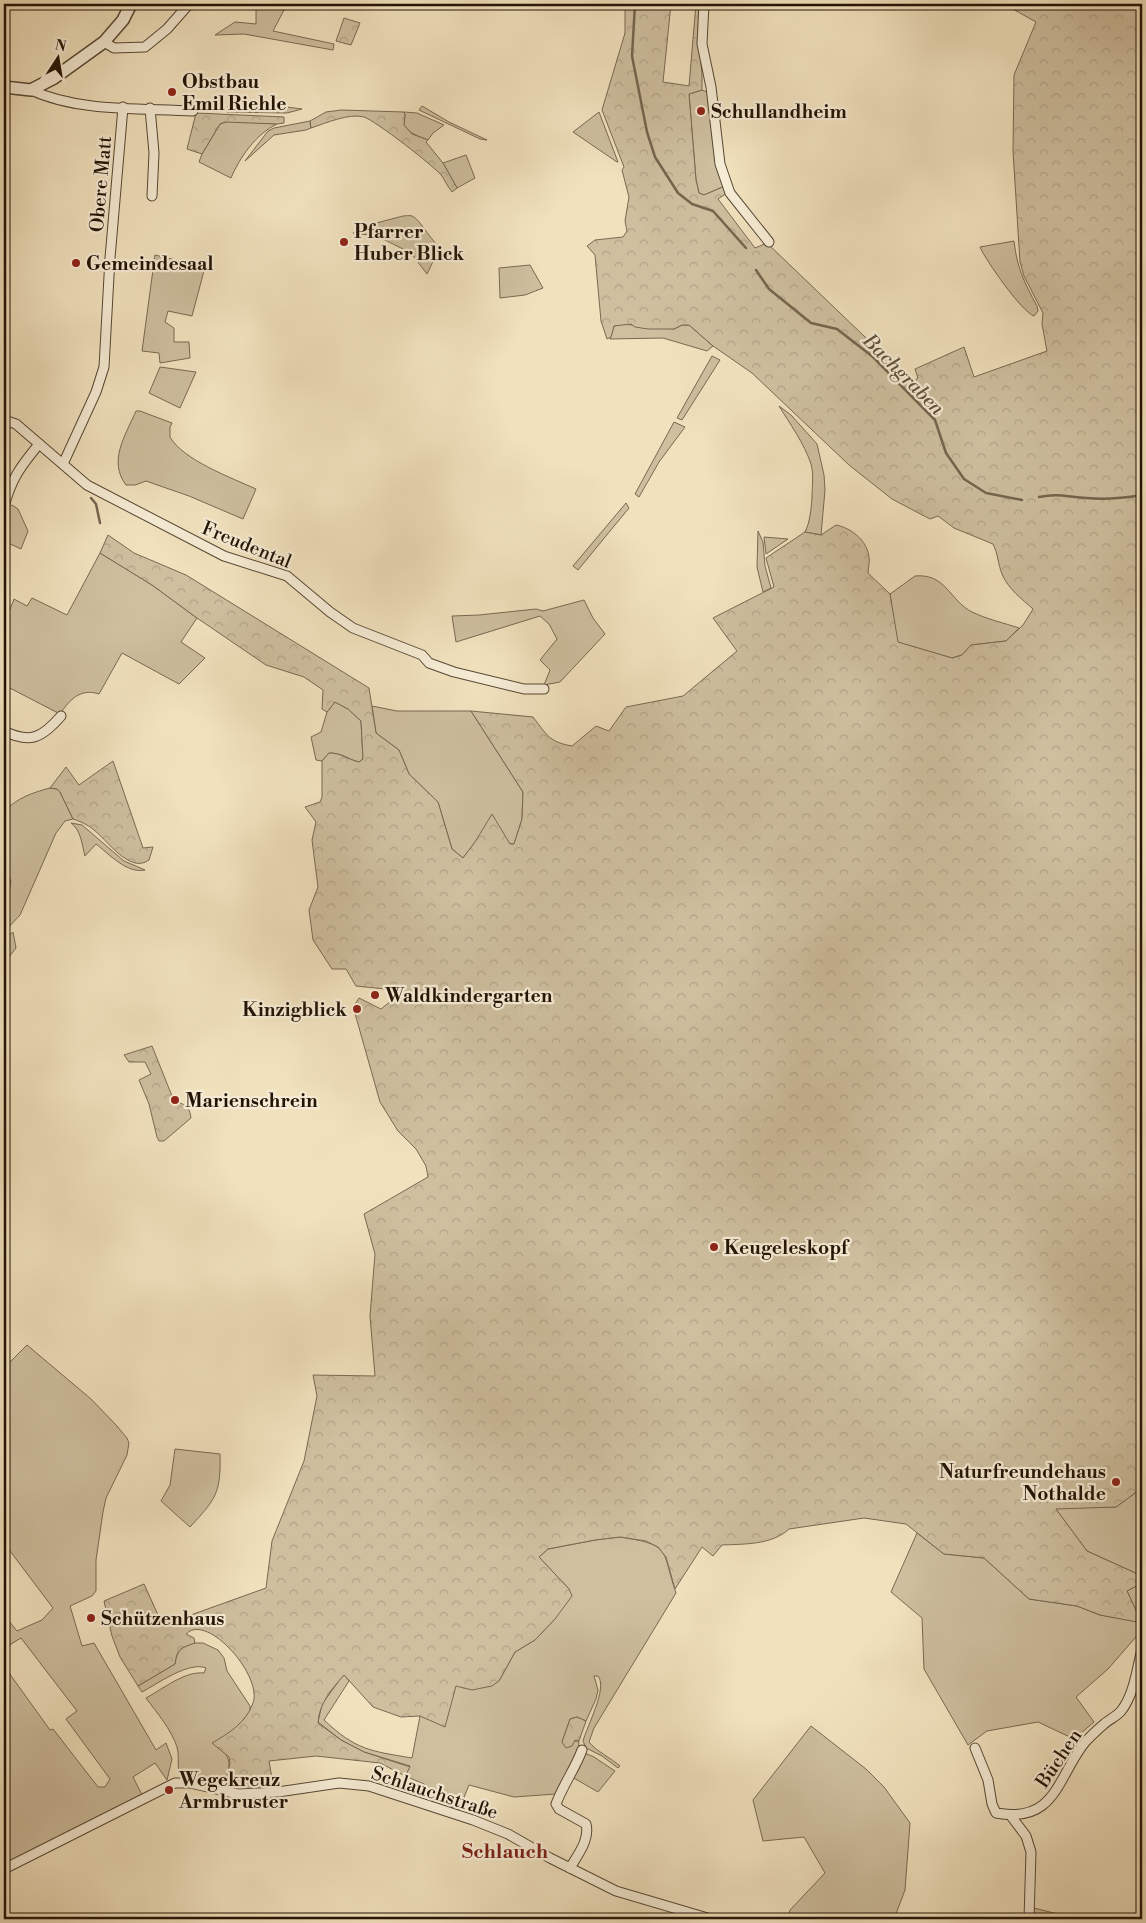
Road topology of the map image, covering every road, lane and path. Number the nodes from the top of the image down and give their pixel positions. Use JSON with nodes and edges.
{"nodes":[{"id":1,"x":131,"y":4,"type":"edge"},
{"id":2,"x":189,"y":4,"type":"edge"},
{"id":3,"x":704,"y":4,"type":"edge"},
{"id":4,"x":104,"y":42,"type":"junction"},
{"id":5,"x":4,"y":87,"type":"edge"},
{"id":6,"x":31,"y":90,"type":"junction"},
{"id":7,"x":123,"y":107,"type":"junction"},
{"id":8,"x":150,"y":108,"type":"junction"},
{"id":9,"x":193,"y":111,"type":"dead end"},
{"id":10,"x":152,"y":196,"type":"dead end"},
{"id":11,"x":769,"y":242,"type":"dead end"},
{"id":12,"x":4,"y":420,"type":"edge"},
{"id":13,"x":39,"y":444,"type":"junction"},
{"id":14,"x":63,"y":464,"type":"junction"},
{"id":15,"x":5,"y":496,"type":"edge"},
{"id":16,"x":4,"y":507,"type":"edge"},
{"id":17,"x":544,"y":689,"type":"dead end"},
{"id":18,"x":60,"y":716,"type":"dead end"},
{"id":19,"x":4,"y":731,"type":"edge"},
{"id":20,"x":1142,"y":1649,"type":"edge"},
{"id":21,"x":975,"y":1748,"type":"dead end"},
{"id":22,"x":582,"y":1750,"type":"dead end"},
{"id":23,"x":1011,"y":1816,"type":"junction"},
{"id":24,"x":570,"y":1868,"type":"junction"},
{"id":25,"x":4,"y":1869,"type":"edge"},
{"id":26,"x":712,"y":1919,"type":"edge"},
{"id":27,"x":1029,"y":1919,"type":"edge"}],
"edges":[{"from":1,"to":4,"type":"street"},
{"from":2,"to":4,"type":"street"},
{"from":3,"to":11,"type":"street"},
{"from":4,"to":6,"type":"street"},
{"from":5,"to":6,"type":"street"},
{"from":6,"to":7,"type":"street"},
{"from":7,"to":8,"type":"street"},
{"from":7,"to":14,"type":"street","name":"Obere Matt"},
{"from":8,"to":9,"type":"street"},
{"from":8,"to":10,"type":"street"},
{"from":12,"to":13,"type":"street","name":"Freudental"},
{"from":13,"to":14,"type":"street","name":"Freudental"},
{"from":13,"to":15,"type":"street"},
{"from":14,"to":17,"type":"street","name":"Freudental"},
{"from":15,"to":16,"type":"street"},
{"from":18,"to":19,"type":"street"},
{"from":20,"to":23,"type":"street","name":"Büchen"},
{"from":21,"to":23,"type":"street"},
{"from":22,"to":24,"type":"street"},
{"from":23,"to":27,"type":"street"},
{"from":24,"to":25,"type":"street","name":"Schlauchstraße"},
{"from":24,"to":26,"type":"street","name":"Schlauchstraße"}]}
